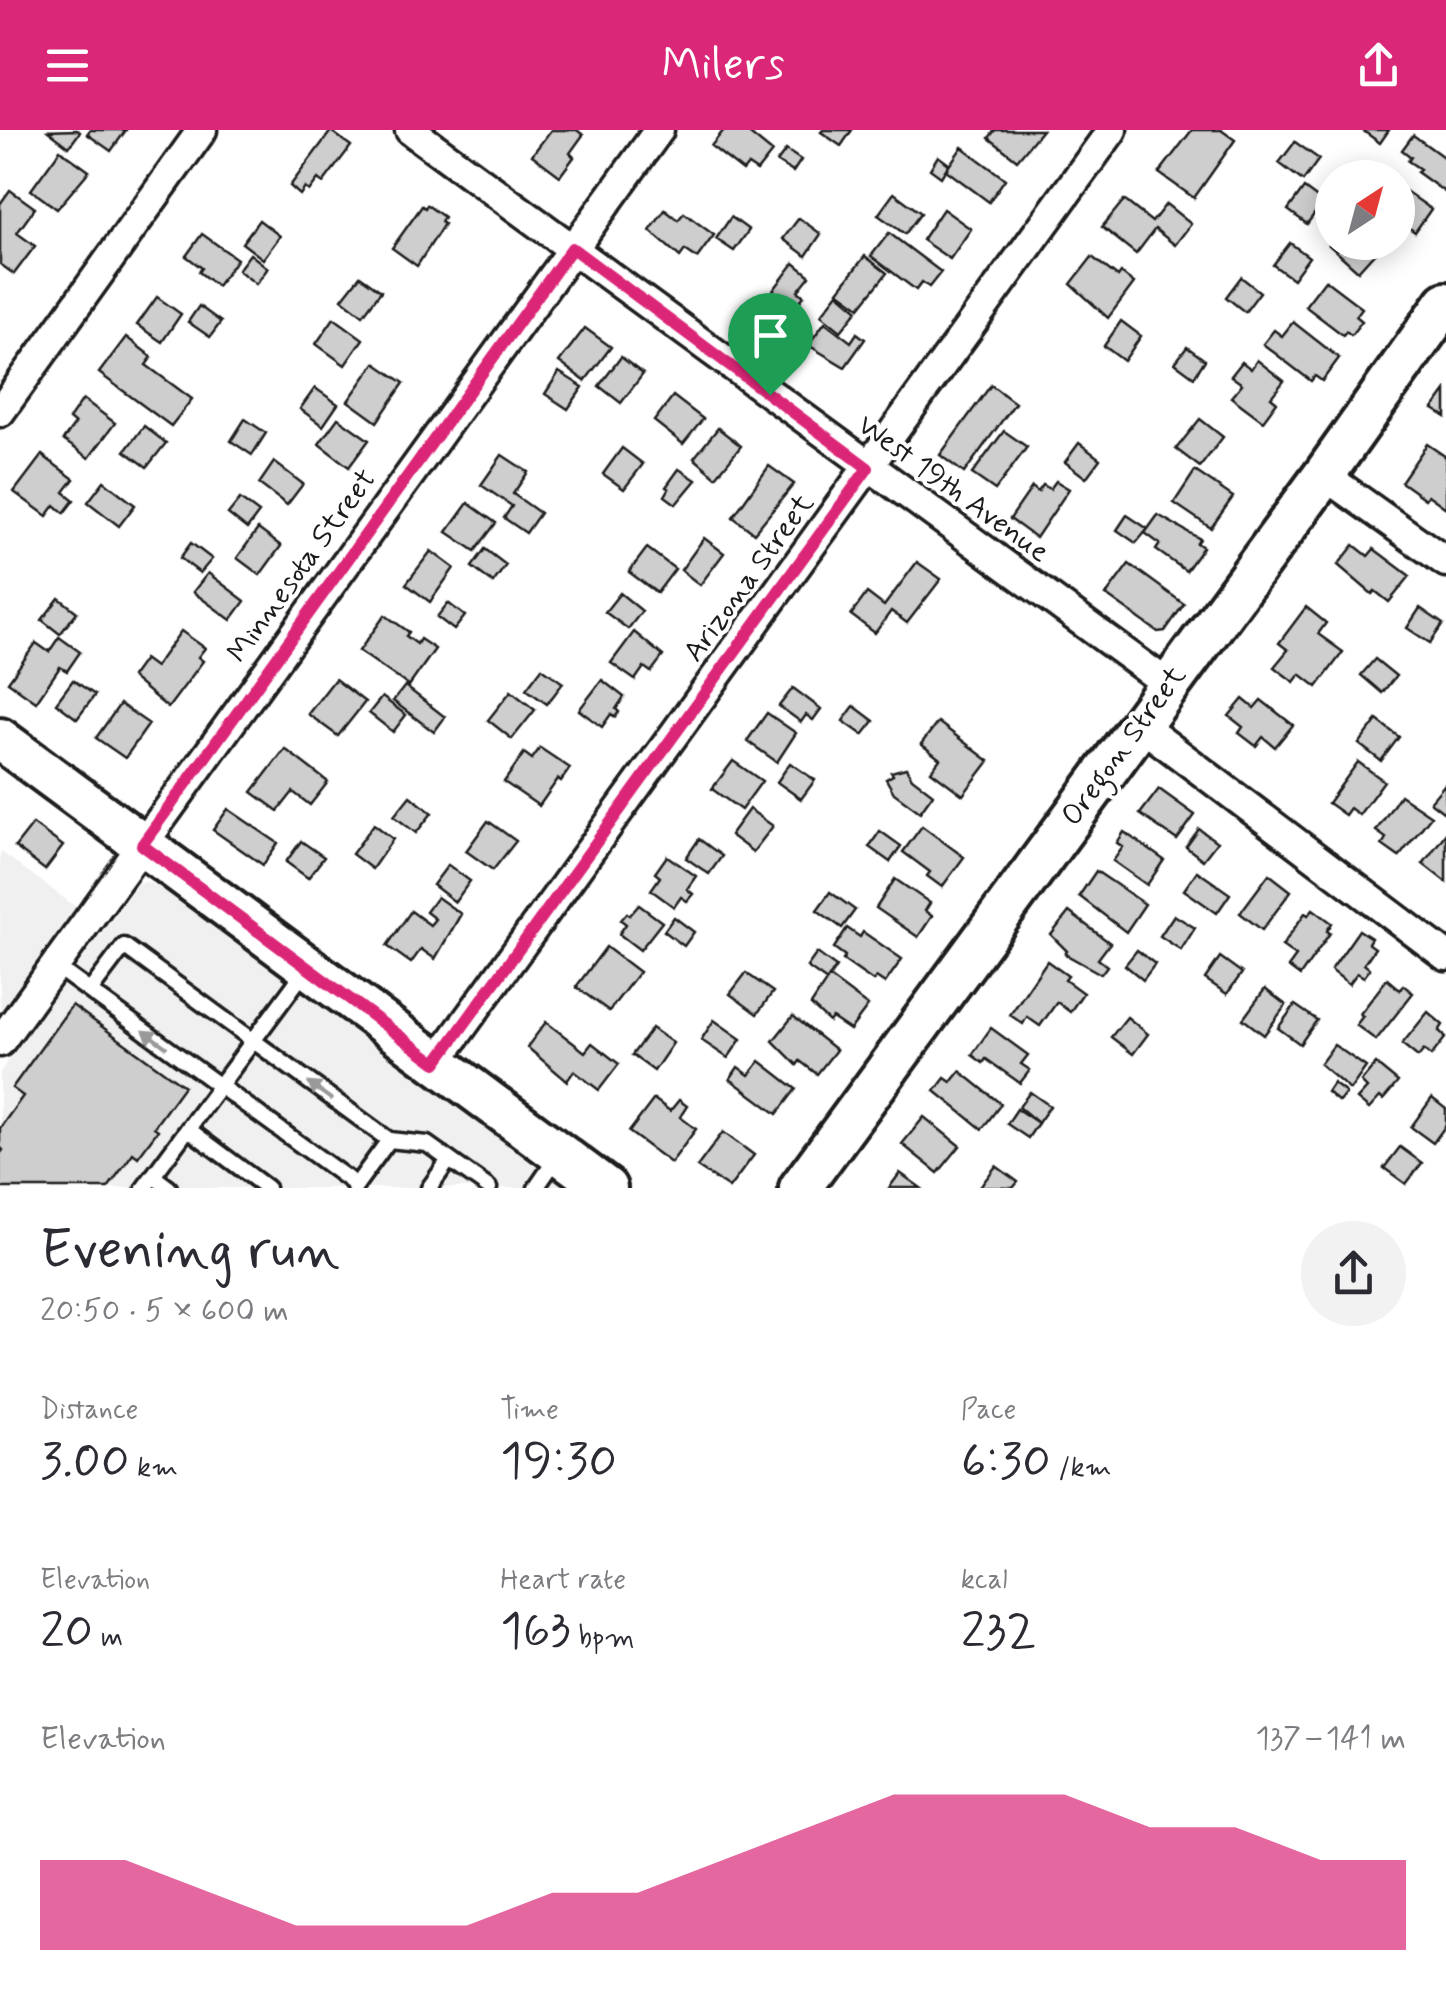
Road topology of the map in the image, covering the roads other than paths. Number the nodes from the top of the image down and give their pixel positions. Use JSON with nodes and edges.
{"nodes":[{"id":1,"x":202,"y":130,"type":"edge"},
{"id":2,"x":410,"y":130,"type":"edge"},
{"id":3,"x":659,"y":130,"type":"edge"},
{"id":4,"x":1112,"y":130,"type":"edge"},
{"id":5,"x":572,"y":248,"type":"junction"},
{"id":6,"x":1446,"y":303,"type":"edge"},
{"id":7,"x":0,"y":412,"type":"edge"},
{"id":8,"x":868,"y":468,"type":"junction"},
{"id":9,"x":1324,"y":475,"type":"junction"},
{"id":10,"x":1446,"y":562,"type":"edge"},
{"id":11,"x":1169,"y":685,"type":"junction"},
{"id":12,"x":1140,"y":725,"type":"junction"},
{"id":13,"x":0,"y":739,"type":"edge"},
{"id":14,"x":142,"y":845,"type":"junction"},
{"id":15,"x":1446,"y":956,"type":"edge"},
{"id":16,"x":55,"y":966,"type":"junction"},
{"id":17,"x":308,"y":968,"type":"junction"},
{"id":18,"x":90,"y":991,"type":"junction"},
{"id":19,"x":0,"y":1042,"type":"edge"},
{"id":20,"x":252,"y":1042,"type":"junction"},
{"id":21,"x":436,"y":1063,"type":"junction"},
{"id":22,"x":220,"y":1086,"type":"junction"},
{"id":23,"x":188,"y":1130,"type":"junction"},
{"id":24,"x":388,"y":1140,"type":"junction"},
{"id":25,"x":560,"y":1154,"type":"junction"},
{"id":26,"x":449,"y":1160,"type":"junction"},
{"id":27,"x":148,"y":1182,"type":"edge"},
{"id":28,"x":355,"y":1186,"type":"edge"},
{"id":29,"x":168,"y":1188,"type":"edge"},
{"id":30,"x":267,"y":1188,"type":"edge"},
{"id":31,"x":429,"y":1188,"type":"edge"},
{"id":32,"x":488,"y":1188,"type":"edge"},
{"id":33,"x":536,"y":1188,"type":"edge"},
{"id":34,"x":606,"y":1188,"type":"edge"},
{"id":35,"x":800,"y":1188,"type":"edge"}],
"edges":[{"from":1,"to":7,"type":"street"},
{"from":2,"to":5,"type":"street","name":"West 19th Avenue"},
{"from":3,"to":5,"type":"street","name":"Minnesota Street"},
{"from":4,"to":8,"type":"street","name":"Arizona Street"},
{"from":5,"to":8,"type":"street","name":"West 19th Avenue"},
{"from":5,"to":14,"type":"street","name":"Minnesota Street"},
{"from":6,"to":9,"type":"main road","name":"Oregon Street"},
{"from":8,"to":11,"type":"street","name":"West 19th Avenue"},
{"from":8,"to":21,"type":"street","name":"Arizona Street"},
{"from":9,"to":10,"type":"street"},
{"from":9,"to":11,"type":"main road","name":"Oregon Street"},
{"from":11,"to":12,"type":"main road","name":"Oregon Street"},
{"from":12,"to":15,"type":"street"},
{"from":12,"to":35,"type":"main road","name":"Oregon Street"},
{"from":13,"to":14,"type":"main road"},
{"from":14,"to":16,"type":"street","name":"Minnesota Street"},
{"from":14,"to":17,"type":"main road"},
{"from":16,"to":18,"type":"lane"},
{"from":16,"to":19,"type":"street","name":"Minnesota Street"},
{"from":17,"to":20,"type":"lane"},
{"from":17,"to":21,"type":"main road"},
{"from":18,"to":20,"type":"lane"},
{"from":22,"to":18,"type":"lane","one_way":true},
{"from":20,"to":22,"type":"lane"},
{"from":24,"to":20,"type":"lane","one_way":true},
{"from":21,"to":25,"type":"main road"},
{"from":22,"to":23,"type":"lane"},
{"from":22,"to":28,"type":"lane"},
{"from":23,"to":27,"type":"lane"},
{"from":23,"to":30,"type":"lane"},
{"from":24,"to":26,"type":"lane"},
{"from":24,"to":28,"type":"lane"},
{"from":25,"to":33,"type":"lane"},
{"from":25,"to":34,"type":"main road"},
{"from":26,"to":31,"type":"lane"},
{"from":26,"to":32,"type":"lane"},
{"from":27,"to":29,"type":"lane"}]}
